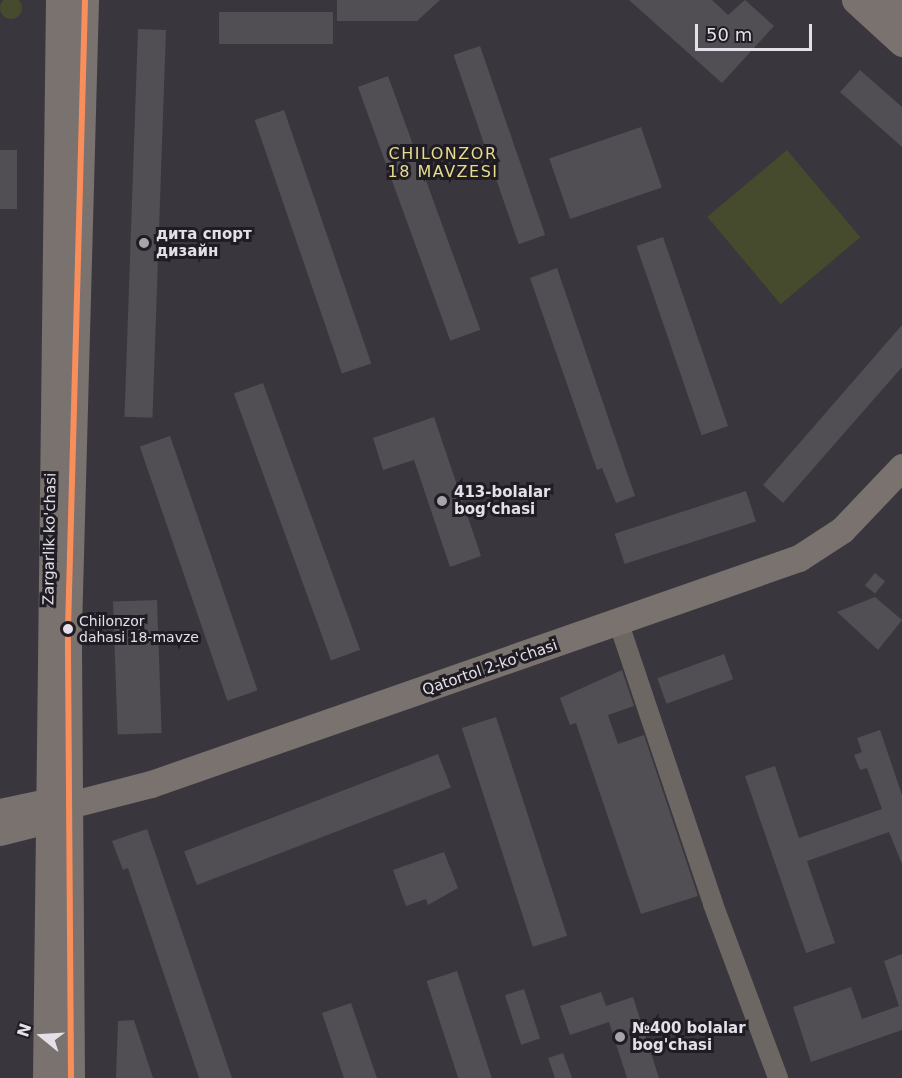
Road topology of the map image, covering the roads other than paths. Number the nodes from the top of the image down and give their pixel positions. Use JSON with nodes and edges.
{"nodes":[{"id":1,"x":59,"y":0,"type":"edge"},
{"id":2,"x":85,"y":0,"type":"edge"},
{"id":3,"x":855,"y":0,"type":"edge"},
{"id":4,"x":886,"y":0,"type":"edge"},
{"id":5,"x":902,"y":14,"type":"edge"},
{"id":6,"x":902,"y":43,"type":"edge"},
{"id":7,"x":902,"y":468,"type":"edge"},
{"id":8,"x":619,"y":624,"type":"junction"},
{"id":9,"x":54,"y":809,"type":"junction"},
{"id":10,"x":0,"y":812,"type":"edge"},
{"id":11,"x":0,"y":832,"type":"edge"},
{"id":12,"x":46,"y":1078,"type":"edge"},
{"id":13,"x":71,"y":1078,"type":"edge"},
{"id":14,"x":778,"y":1078,"type":"edge"}],
"edges":[{"from":1,"to":9,"type":"main road","name":"Zargarlik ko'chasi"},
{"from":2,"to":9,"type":"main road","name":"Zargarlik ko'chasi"},
{"from":3,"to":6,"type":"main road"},
{"from":4,"to":5,"type":"main road"},
{"from":7,"to":8,"type":"main road","name":"Qatortol 2-ko'chasi"},
{"from":8,"to":9,"type":"main road","name":"Qatortol 2-ko'chasi"},
{"from":8,"to":14,"type":"street"},
{"from":9,"to":10,"type":"main road"},
{"from":9,"to":11,"type":"main road"},
{"from":9,"to":12,"type":"main road","name":"Zargarlik ko'chasi"},
{"from":9,"to":13,"type":"main road","name":"Zargarlik ko'chasi"}]}
